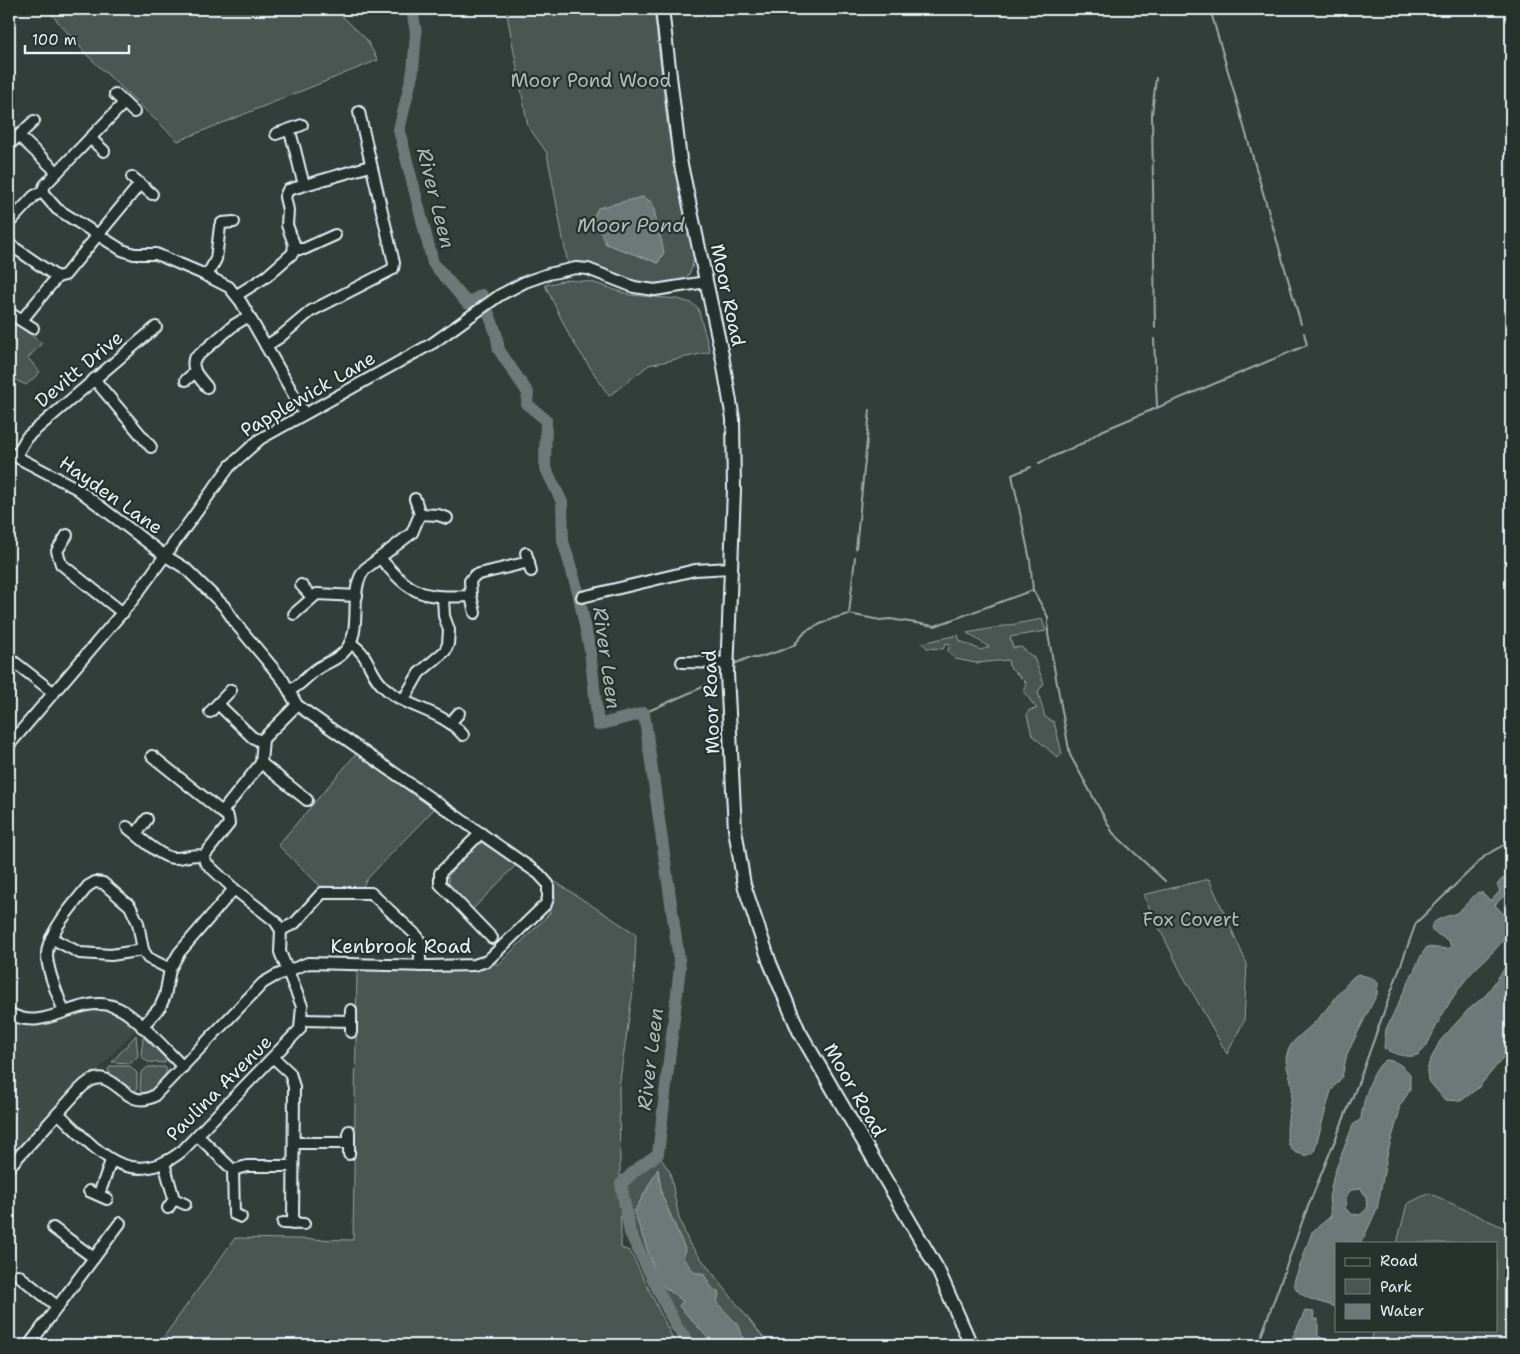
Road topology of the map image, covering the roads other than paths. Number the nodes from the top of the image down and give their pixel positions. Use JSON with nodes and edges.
{"nodes":[{"id":1,"x":662,"y":9,"type":"edge"},
{"id":2,"x":116,"y":94,"type":"dead end"},
{"id":3,"x":124,"y":103,"type":"junction"},
{"id":4,"x":134,"y":112,"type":"dead end"},
{"id":5,"x":359,"y":112,"type":"dead end"},
{"id":6,"x":34,"y":121,"type":"dead end"},
{"id":7,"x":302,"y":125,"type":"dead end"},
{"id":8,"x":289,"y":130,"type":"junction"},
{"id":9,"x":276,"y":134,"type":"dead end"},
{"id":10,"x":19,"y":136,"type":"junction"},
{"id":11,"x":90,"y":138,"type":"junction"},
{"id":12,"x":9,"y":146,"type":"edge"},
{"id":13,"x":104,"y":151,"type":"dead end"},
{"id":14,"x":370,"y":166,"type":"junction"},
{"id":15,"x":57,"y":172,"type":"junction"},
{"id":16,"x":304,"y":184,"type":"junction"},
{"id":17,"x":42,"y":192,"type":"junction"},
{"id":18,"x":152,"y":194,"type":"dead end"},
{"id":19,"x":234,"y":222,"type":"dead end"},
{"id":20,"x":9,"y":223,"type":"edge"},
{"id":21,"x":335,"y":234,"type":"dead end"},
{"id":22,"x":98,"y":236,"type":"junction"},
{"id":23,"x":9,"y":244,"type":"edge"},
{"id":24,"x":294,"y":249,"type":"junction"},
{"id":25,"x":207,"y":276,"type":"junction"},
{"id":26,"x":57,"y":277,"type":"junction"},
{"id":27,"x":706,"y":282,"type":"junction"},
{"id":28,"x":237,"y":295,"type":"junction"},
{"id":29,"x":11,"y":314,"type":"dead end"},
{"id":30,"x":249,"y":316,"type":"junction"},
{"id":31,"x":22,"y":320,"type":"junction"},
{"id":32,"x":33,"y":328,"type":"dead end"},
{"id":33,"x":150,"y":329,"type":"dead end"},
{"id":34,"x":266,"y":346,"type":"junction"},
{"id":35,"x":195,"y":372,"type":"junction"},
{"id":36,"x":94,"y":379,"type":"junction"},
{"id":37,"x":186,"y":380,"type":"dead end"},
{"id":38,"x":207,"y":387,"type":"dead end"},
{"id":39,"x":304,"y":413,"type":"junction"},
{"id":40,"x":152,"y":447,"type":"dead end"},
{"id":41,"x":13,"y":454,"type":"edge"},
{"id":42,"x":415,"y":499,"type":"dead end"},
{"id":43,"x":420,"y":514,"type":"junction"},
{"id":44,"x":447,"y":518,"type":"dead end"},
{"id":45,"x":67,"y":535,"type":"dead end"},
{"id":46,"x":164,"y":555,"type":"junction"},
{"id":47,"x":380,"y":558,"type":"junction"},
{"id":48,"x":529,"y":562,"type":"dead end"},
{"id":49,"x":731,"y":568,"type":"junction"},
{"id":50,"x":301,"y":585,"type":"dead end"},
{"id":51,"x":357,"y":596,"type":"junction"},
{"id":52,"x":471,"y":596,"type":"junction"},
{"id":53,"x":312,"y":597,"type":"junction"},
{"id":54,"x":443,"y":597,"type":"junction"},
{"id":55,"x":582,"y":597,"type":"dead end"},
{"id":56,"x":474,"y":613,"type":"dead end"},
{"id":57,"x":121,"y":614,"type":"junction"},
{"id":58,"x":294,"y":614,"type":"dead end"},
{"id":59,"x":350,"y":644,"type":"junction"},
{"id":60,"x":9,"y":658,"type":"edge"},
{"id":61,"x":682,"y":662,"type":"dead end"},
{"id":62,"x":728,"y":663,"type":"junction"},
{"id":63,"x":231,"y":690,"type":"dead end"},
{"id":64,"x":290,"y":690,"type":"junction"},
{"id":65,"x":54,"y":693,"type":"junction"},
{"id":66,"x":404,"y":699,"type":"junction"},
{"id":67,"x":218,"y":704,"type":"junction"},
{"id":68,"x":297,"y":705,"type":"junction"},
{"id":69,"x":210,"y":712,"type":"dead end"},
{"id":70,"x":459,"y":714,"type":"dead end"},
{"id":71,"x":451,"y":722,"type":"junction"},
{"id":72,"x":463,"y":735,"type":"dead end"},
{"id":73,"x":262,"y":742,"type":"junction"},
{"id":74,"x":9,"y":745,"type":"edge"},
{"id":75,"x":152,"y":756,"type":"dead end"},
{"id":76,"x":261,"y":763,"type":"junction"},
{"id":77,"x":308,"y":799,"type":"dead end"},
{"id":78,"x":222,"y":812,"type":"junction"},
{"id":79,"x":147,"y":819,"type":"dead end"},
{"id":80,"x":127,"y":827,"type":"dead end"},
{"id":81,"x":481,"y":833,"type":"junction"},
{"id":82,"x":136,"y":834,"type":"junction"},
{"id":83,"x":204,"y":856,"type":"junction"},
{"id":84,"x":234,"y":889,"type":"junction"},
{"id":85,"x":281,"y":930,"type":"junction"},
{"id":86,"x":51,"y":938,"type":"junction"},
{"id":87,"x":492,"y":938,"type":"dead end"},
{"id":88,"x":143,"y":950,"type":"junction"},
{"id":89,"x":420,"y":966,"type":"junction"},
{"id":90,"x":170,"y":969,"type":"junction"},
{"id":91,"x":287,"y":971,"type":"junction"},
{"id":92,"x":351,"y":1010,"type":"dead end"},
{"id":93,"x":64,"y":1012,"type":"junction"},
{"id":94,"x":9,"y":1013,"type":"edge"},
{"id":95,"x":302,"y":1020,"type":"junction"},
{"id":96,"x":351,"y":1021,"type":"junction"},
{"id":97,"x":142,"y":1027,"type":"junction"},
{"id":98,"x":351,"y":1032,"type":"dead end"},
{"id":99,"x":274,"y":1058,"type":"junction"},
{"id":100,"x":183,"y":1067,"type":"junction"},
{"id":101,"x":58,"y":1113,"type":"junction"},
{"id":102,"x":350,"y":1131,"type":"dead end"},
{"id":103,"x":198,"y":1136,"type":"junction"},
{"id":104,"x":294,"y":1143,"type":"junction"},
{"id":105,"x":349,"y":1143,"type":"junction"},
{"id":106,"x":349,"y":1154,"type":"dead end"},
{"id":107,"x":111,"y":1161,"type":"junction"},
{"id":108,"x":164,"y":1163,"type":"junction"},
{"id":109,"x":293,"y":1166,"type":"junction"},
{"id":110,"x":9,"y":1167,"type":"edge"},
{"id":111,"x":233,"y":1170,"type":"junction"},
{"id":112,"x":98,"y":1195,"type":"dead end"},
{"id":113,"x":174,"y":1198,"type":"junction"},
{"id":114,"x":185,"y":1204,"type":"dead end"},
{"id":115,"x":168,"y":1208,"type":"dead end"},
{"id":116,"x":234,"y":1217,"type":"dead end"},
{"id":117,"x":120,"y":1223,"type":"dead end"},
{"id":118,"x":304,"y":1224,"type":"dead end"},
{"id":119,"x":53,"y":1228,"type":"dead end"},
{"id":120,"x":94,"y":1258,"type":"junction"},
{"id":121,"x":18,"y":1275,"type":"dead end"},
{"id":122,"x":58,"y":1306,"type":"junction"},
{"id":123,"x":29,"y":1345,"type":"edge"},
{"id":124,"x":971,"y":1345,"type":"edge"}],
"edges":[{"from":1,"to":27,"type":"main road","name":"Moor Road"},
{"from":2,"to":3,"type":"street"},
{"from":3,"to":4,"type":"street"},
{"from":3,"to":11,"type":"street"},
{"from":5,"to":14,"type":"street"},
{"from":6,"to":10,"type":"street"},
{"from":7,"to":8,"type":"street"},
{"from":8,"to":9,"type":"street"},
{"from":8,"to":16,"type":"street"},
{"from":10,"to":12,"type":"street"},
{"from":10,"to":15,"type":"street"},
{"from":11,"to":13,"type":"street"},
{"from":11,"to":15,"type":"street"},
{"from":14,"to":16,"type":"street"},
{"from":14,"to":34,"type":"street"},
{"from":15,"to":17,"type":"street"},
{"from":16,"to":24,"type":"street"},
{"from":17,"to":20,"type":"street"},
{"from":17,"to":22,"type":"street"},
{"from":18,"to":22,"type":"street"},
{"from":19,"to":25,"type":"street"},
{"from":21,"to":24,"type":"street"},
{"from":22,"to":25,"type":"street"},
{"from":22,"to":26,"type":"street"},
{"from":23,"to":26,"type":"street"},
{"from":24,"to":28,"type":"street"},
{"from":25,"to":28,"type":"street"},
{"from":26,"to":31,"type":"street"},
{"from":27,"to":39,"type":"street","name":"Papplewick Lane"},
{"from":27,"to":49,"type":"main road","name":"Moor Road"},
{"from":28,"to":30,"type":"street"},
{"from":29,"to":31,"type":"street"},
{"from":30,"to":34,"type":"street"},
{"from":30,"to":35,"type":"street"},
{"from":31,"to":32,"type":"street"},
{"from":33,"to":36,"type":"street","name":"Devitt Drive"},
{"from":34,"to":39,"type":"street"},
{"from":35,"to":37,"type":"street"},
{"from":35,"to":38,"type":"street"},
{"from":36,"to":40,"type":"street"},
{"from":36,"to":41,"type":"street","name":"Devitt Drive"},
{"from":39,"to":46,"type":"street","name":"Papplewick Lane"},
{"from":41,"to":46,"type":"street","name":"Hayden Lane"},
{"from":42,"to":43,"type":"street"},
{"from":43,"to":44,"type":"street"},
{"from":43,"to":47,"type":"street"},
{"from":45,"to":57,"type":"street"},
{"from":46,"to":57,"type":"street","name":"Papplewick Lane"},
{"from":46,"to":64,"type":"street"},
{"from":47,"to":51,"type":"street"},
{"from":47,"to":54,"type":"street"},
{"from":48,"to":52,"type":"street"},
{"from":49,"to":55,"type":"street"},
{"from":49,"to":62,"type":"main road","name":"Moor Road"},
{"from":50,"to":53,"type":"street"},
{"from":51,"to":53,"type":"street"},
{"from":51,"to":59,"type":"street"},
{"from":52,"to":54,"type":"street"},
{"from":52,"to":56,"type":"street"},
{"from":53,"to":58,"type":"street"},
{"from":54,"to":66,"type":"street"},
{"from":57,"to":65,"type":"street","name":"Papplewick Lane"},
{"from":59,"to":64,"type":"street"},
{"from":59,"to":66,"type":"street"},
{"from":60,"to":65,"type":"street"},
{"from":61,"to":62,"type":"street"},
{"from":62,"to":124,"type":"main road","name":"Moor Road"},
{"from":63,"to":67,"type":"street"},
{"from":64,"to":68,"type":"street"},
{"from":65,"to":74,"type":"street","name":"Papplewick Lane"},
{"from":66,"to":71,"type":"street"},
{"from":67,"to":69,"type":"street"},
{"from":67,"to":73,"type":"street"},
{"from":68,"to":73,"type":"street"},
{"from":68,"to":81,"type":"street","name":"Kenbrook Road"},
{"from":70,"to":71,"type":"street"},
{"from":71,"to":72,"type":"street"},
{"from":73,"to":76,"type":"street"},
{"from":75,"to":78,"type":"street"},
{"from":76,"to":77,"type":"street"},
{"from":76,"to":78,"type":"street"},
{"from":78,"to":83,"type":"street"},
{"from":79,"to":82,"type":"street"},
{"from":80,"to":82,"type":"street"},
{"from":81,"to":87,"type":"street"},
{"from":81,"to":89,"type":"street","name":"Kenbrook Road"},
{"from":82,"to":83,"type":"street"},
{"from":83,"to":84,"type":"street"},
{"from":84,"to":85,"type":"street"},
{"from":84,"to":90,"type":"street"},
{"from":85,"to":89,"type":"street"},
{"from":85,"to":91,"type":"street"},
{"from":86,"to":88,"type":"street"},
{"from":86,"to":88,"type":"street"},
{"from":86,"to":93,"type":"street"},
{"from":88,"to":90,"type":"street"},
{"from":89,"to":91,"type":"street","name":"Kenbrook Road"},
{"from":90,"to":97,"type":"street"},
{"from":91,"to":95,"type":"street"},
{"from":91,"to":100,"type":"street","name":"Kenbrook Road"},
{"from":92,"to":96,"type":"street"},
{"from":93,"to":94,"type":"street"},
{"from":93,"to":97,"type":"street"},
{"from":95,"to":96,"type":"street"},
{"from":95,"to":99,"type":"street","name":"Paulina Avenue"},
{"from":96,"to":98,"type":"street"},
{"from":97,"to":100,"type":"street"},
{"from":99,"to":103,"type":"street","name":"Paulina Avenue"},
{"from":99,"to":104,"type":"street"},
{"from":100,"to":101,"type":"street","name":"Kenbrook Road"},
{"from":101,"to":107,"type":"street","name":"Paulina Avenue"},
{"from":101,"to":110,"type":"street","name":"Kenbrook Road"},
{"from":102,"to":105,"type":"street"},
{"from":103,"to":108,"type":"street","name":"Paulina Avenue"},
{"from":103,"to":111,"type":"street"},
{"from":104,"to":105,"type":"street"},
{"from":104,"to":109,"type":"street"},
{"from":105,"to":106,"type":"street"},
{"from":107,"to":108,"type":"street","name":"Paulina Avenue"},
{"from":107,"to":112,"type":"street"},
{"from":108,"to":113,"type":"street"},
{"from":109,"to":111,"type":"street"},
{"from":109,"to":118,"type":"street"},
{"from":111,"to":116,"type":"street"},
{"from":113,"to":114,"type":"street"},
{"from":113,"to":115,"type":"street"},
{"from":117,"to":120,"type":"street"},
{"from":119,"to":120,"type":"street"},
{"from":120,"to":122,"type":"street"},
{"from":121,"to":122,"type":"street"},
{"from":122,"to":123,"type":"street"}]}
